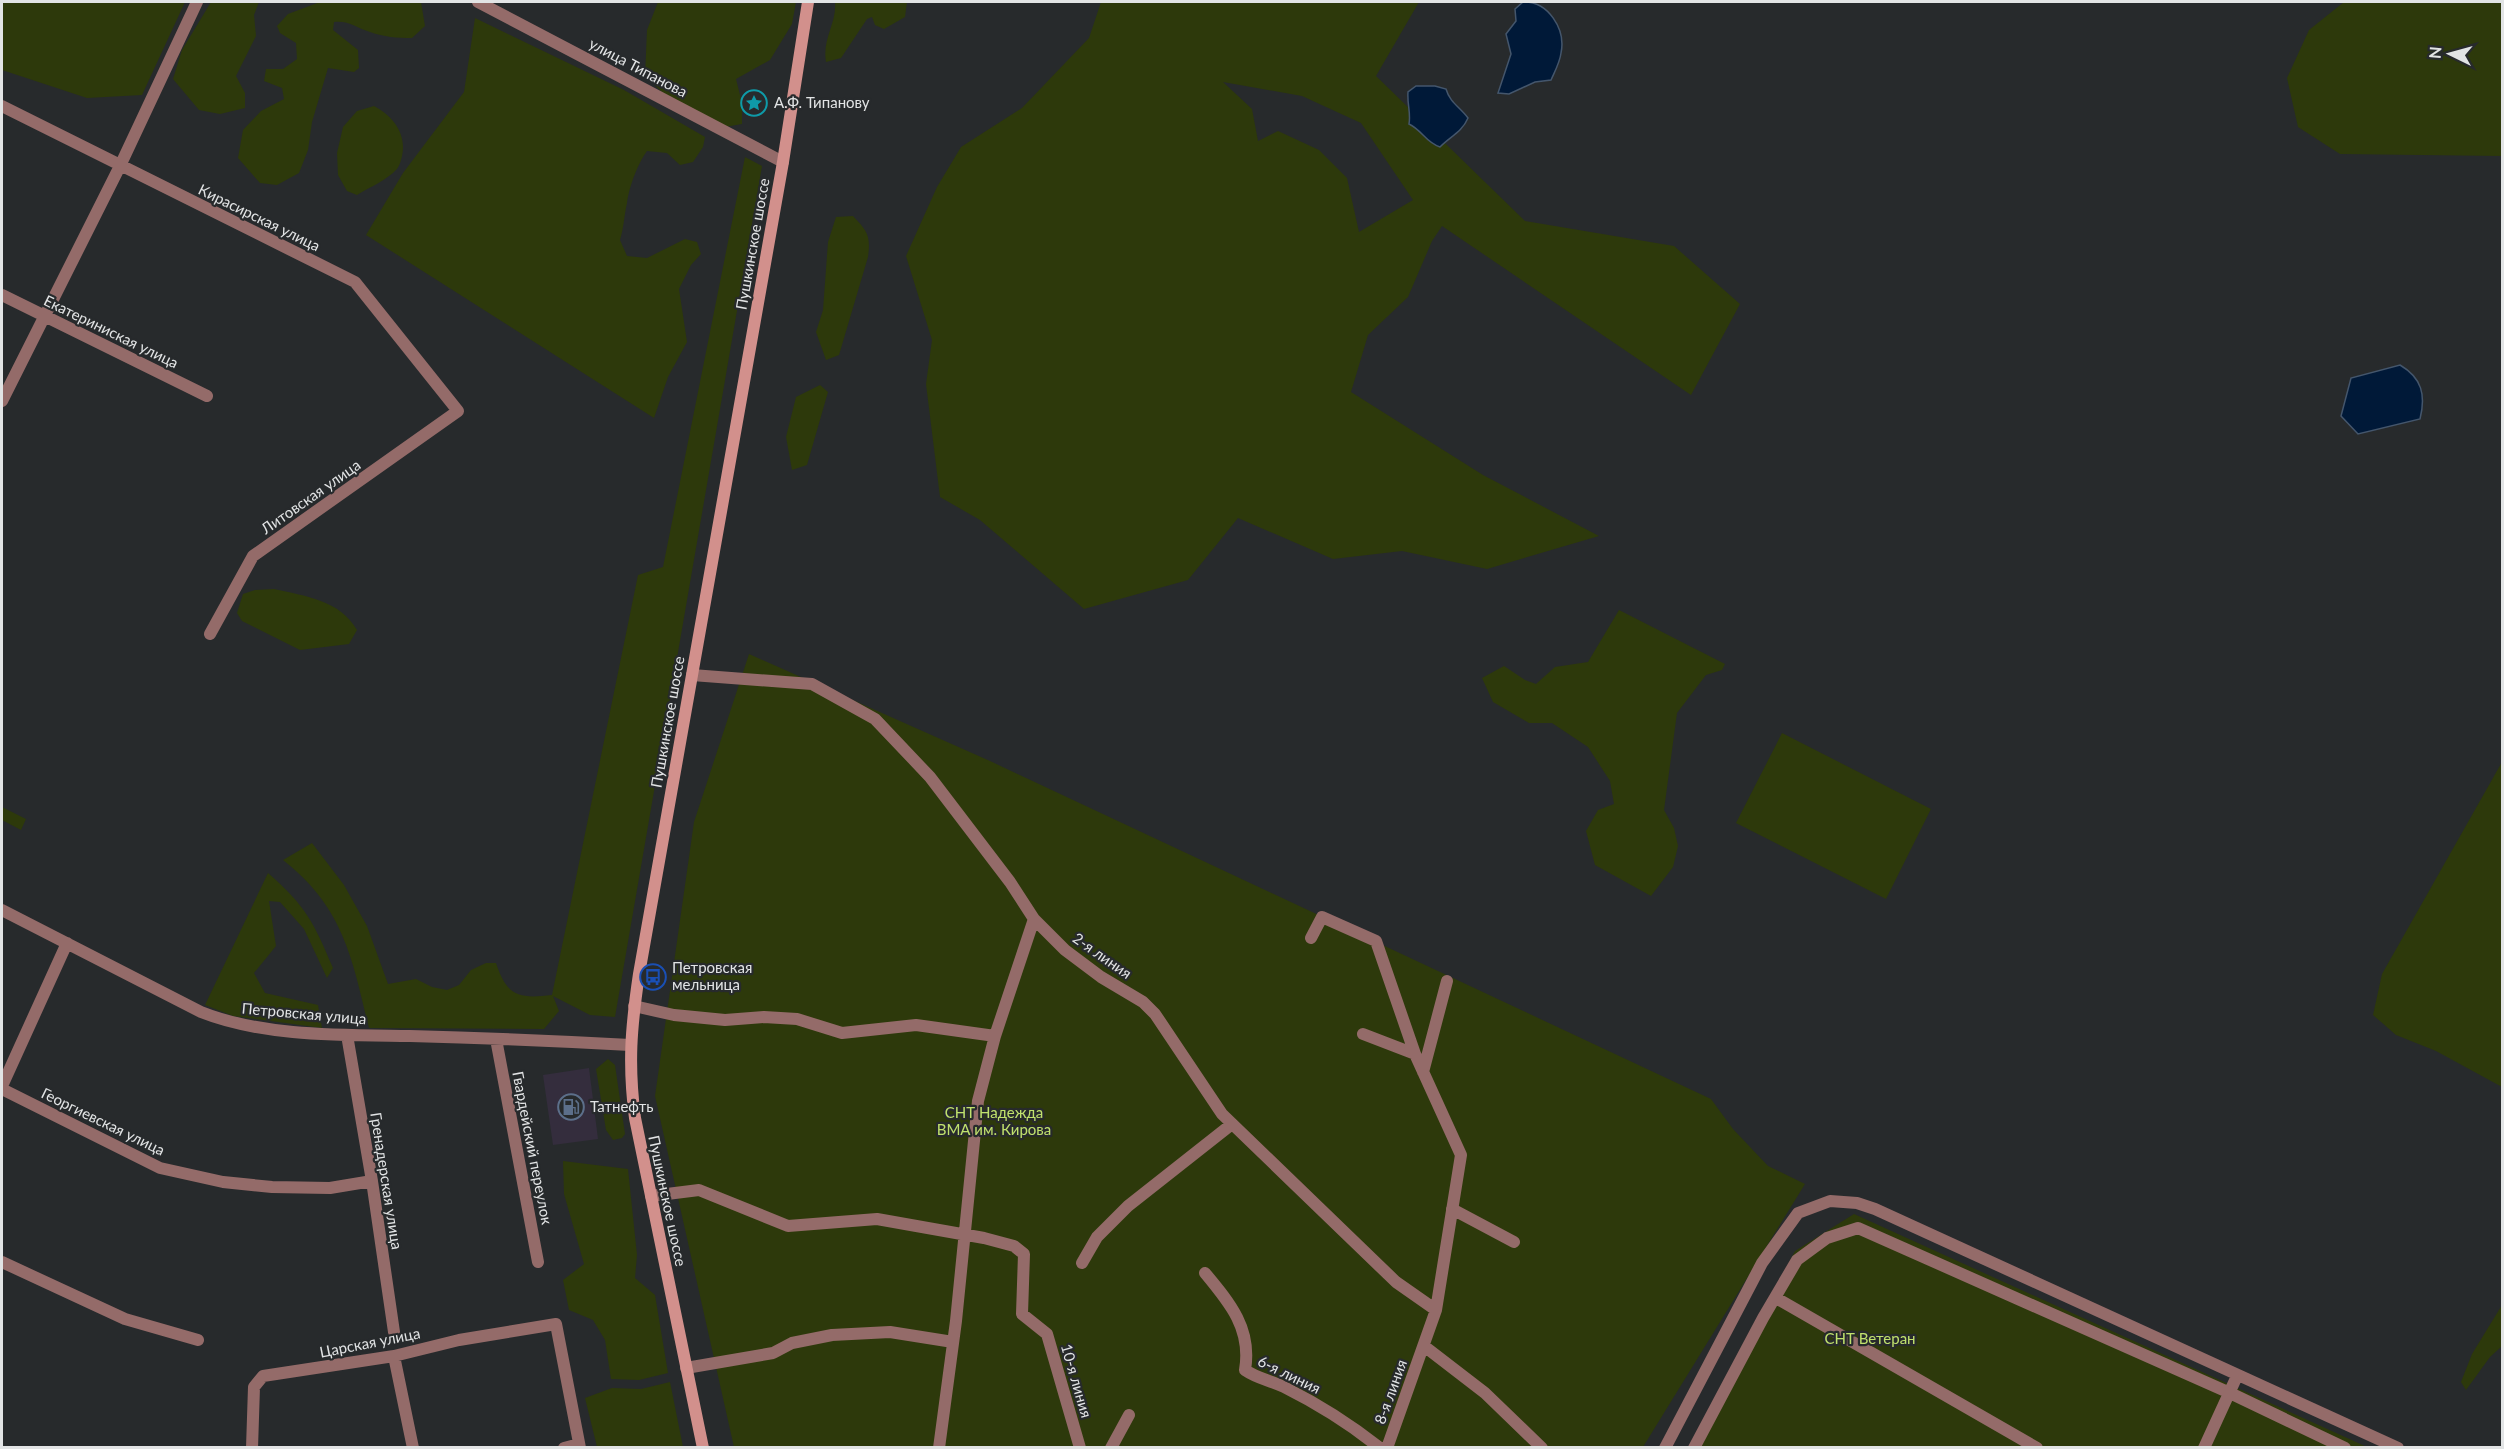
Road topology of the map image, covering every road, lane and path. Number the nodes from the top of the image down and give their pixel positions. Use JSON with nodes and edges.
{"nodes":[{"id":1,"x":197,"y":2,"type":"edge"},
{"id":2,"x":478,"y":2,"type":"edge"},
{"id":3,"x":808,"y":2,"type":"edge"},
{"id":4,"x":2,"y":106,"type":"edge"},
{"id":5,"x":783,"y":162,"type":"junction"},
{"id":6,"x":120,"y":166,"type":"junction"},
{"id":7,"x":2,"y":295,"type":"edge"},
{"id":8,"x":45,"y":316,"type":"junction"},
{"id":9,"x":207,"y":396,"type":"dead end"},
{"id":10,"x":2,"y":401,"type":"edge"},
{"id":11,"x":458,"y":411,"type":"joint"},
{"id":12,"x":210,"y":634,"type":"dead end"},
{"id":13,"x":692,"y":675,"type":"junction"},
{"id":14,"x":2,"y":910,"type":"edge"},
{"id":15,"x":1034,"y":919,"type":"junction"},
{"id":16,"x":1311,"y":938,"type":"dead end"},
{"id":17,"x":67,"y":943,"type":"junction"},
{"id":18,"x":1447,"y":981,"type":"dead end"},
{"id":19,"x":634,"y":1006,"type":"junction"},
{"id":20,"x":1363,"y":1034,"type":"dead end"},
{"id":21,"x":347,"y":1035,"type":"junction"},
{"id":22,"x":995,"y":1036,"type":"junction"},
{"id":23,"x":496,"y":1039,"type":"junction"},
{"id":24,"x":630,"y":1045,"type":"junction"},
{"id":25,"x":1415,"y":1054,"type":"junction"},
{"id":26,"x":1423,"y":1072,"type":"junction"},
{"id":27,"x":2,"y":1088,"type":"edge"},
{"id":28,"x":1232,"y":1124,"type":"junction"},
{"id":29,"x":372,"y":1181,"type":"junction"},
{"id":30,"x":651,"y":1196,"type":"junction"},
{"id":31,"x":1452,"y":1209,"type":"junction"},
{"id":32,"x":965,"y":1235,"type":"junction"},
{"id":33,"x":1514,"y":1242,"type":"dead end"},
{"id":34,"x":2,"y":1262,"type":"edge"},
{"id":35,"x":538,"y":1262,"type":"dead end"},
{"id":36,"x":1082,"y":1263,"type":"dead end"},
{"id":37,"x":1205,"y":1273,"type":"dead end"},
{"id":38,"x":1776,"y":1298,"type":"junction"},
{"id":39,"x":1436,"y":1310,"type":"junction"},
{"id":40,"x":394,"y":1332,"type":"dead end"},
{"id":41,"x":198,"y":1340,"type":"dead end"},
{"id":42,"x":953,"y":1342,"type":"junction"},
{"id":43,"x":1424,"y":1346,"type":"junction"},
{"id":44,"x":394,"y":1356,"type":"junction"},
{"id":45,"x":686,"y":1368,"type":"junction"},
{"id":46,"x":2237,"y":1376,"type":"junction"},
{"id":47,"x":2230,"y":1393,"type":"junction"},
{"id":48,"x":1129,"y":1415,"type":"dead end"},
{"id":49,"x":580,"y":1446,"type":"edge"},
{"id":50,"x":252,"y":1448,"type":"edge"},
{"id":51,"x":413,"y":1448,"type":"edge"},
{"id":52,"x":564,"y":1448,"type":"edge"},
{"id":53,"x":703,"y":1448,"type":"edge"},
{"id":54,"x":939,"y":1448,"type":"edge"},
{"id":55,"x":1080,"y":1448,"type":"edge"},
{"id":56,"x":1111,"y":1448,"type":"edge"},
{"id":57,"x":1380,"y":1448,"type":"edge"},
{"id":58,"x":1387,"y":1448,"type":"edge"},
{"id":59,"x":1542,"y":1448,"type":"edge"},
{"id":60,"x":1665,"y":1448,"type":"edge"},
{"id":61,"x":1694,"y":1448,"type":"edge"},
{"id":62,"x":2037,"y":1448,"type":"edge"},
{"id":63,"x":2204,"y":1448,"type":"edge"},
{"id":64,"x":2345,"y":1448,"type":"edge"},
{"id":65,"x":2398,"y":1448,"type":"edge"}],
"edges":[{"from":1,"to":6,"type":"street"},
{"from":2,"to":5,"type":"street","name":"улица Типанова"},
{"from":3,"to":5,"type":"main road","name":"Пушкинское шоссе"},
{"from":4,"to":6,"type":"street","name":"Кирасирская улица"},
{"from":5,"to":13,"type":"main road","name":"Пушкинское шоссе"},
{"from":6,"to":8,"type":"street"},
{"from":6,"to":11,"type":"street","name":"Кирасирская улица"},
{"from":7,"to":8,"type":"street","name":"Екатериниская улица"},
{"from":8,"to":9,"type":"street","name":"Екатериниская улица"},
{"from":8,"to":10,"type":"street"},
{"from":11,"to":12,"type":"street","name":"Литовская улица"},
{"from":13,"to":15,"type":"street","name":"2-я линия"},
{"from":13,"to":19,"type":"main road","name":"Пушкинское шоссе"},
{"from":14,"to":17,"type":"street","name":"Петровская улица"},
{"from":15,"to":22,"type":"street"},
{"from":15,"to":28,"type":"street","name":"2-я линия"},
{"from":16,"to":25,"type":"street"},
{"from":17,"to":21,"type":"street","name":"Петровская улица"},
{"from":17,"to":27,"type":"street"},
{"from":18,"to":26,"type":"street"},
{"from":19,"to":22,"type":"street"},
{"from":19,"to":24,"type":"main road","name":"Пушкинское шоссе"},
{"from":20,"to":25,"type":"street"},
{"from":21,"to":23,"type":"street","name":"Петровская улица"},
{"from":21,"to":29,"type":"street","name":"Гренадерская улица"},
{"from":22,"to":32,"type":"street"},
{"from":23,"to":24,"type":"street","name":"Петровская улица"},
{"from":23,"to":35,"type":"street","name":"Гвардейский переулок"},
{"from":24,"to":30,"type":"main road","name":"Пушкинское шоссе"},
{"from":25,"to":26,"type":"street"},
{"from":26,"to":31,"type":"street"},
{"from":27,"to":29,"type":"street","name":"Георгиевская улица"},
{"from":28,"to":36,"type":"street"},
{"from":28,"to":39,"type":"street","name":"2-я линия"},
{"from":29,"to":40,"type":"street","name":"Гренадерская улица"},
{"from":30,"to":32,"type":"street"},
{"from":30,"to":45,"type":"main road","name":"Пушкинское шоссе"},
{"from":31,"to":33,"type":"street"},
{"from":31,"to":39,"type":"street"},
{"from":32,"to":42,"type":"street"},
{"from":32,"to":55,"type":"street","name":"10-я линия"},
{"from":34,"to":41,"type":"street"},
{"from":37,"to":57,"type":"street","name":"6-я линия"},
{"from":38,"to":47,"type":"street"},
{"from":38,"to":61,"type":"street"},
{"from":38,"to":62,"type":"street"},
{"from":39,"to":43,"type":"street"},
{"from":42,"to":45,"type":"street"},
{"from":42,"to":54,"type":"street"},
{"from":43,"to":58,"type":"street","name":"8-я линия"},
{"from":43,"to":59,"type":"street"},
{"from":44,"to":49,"type":"street","name":"Царская улица"},
{"from":44,"to":50,"type":"street","name":"Царская улица"},
{"from":44,"to":51,"type":"street"},
{"from":45,"to":53,"type":"main road","name":"Пушкинское шоссе"},
{"from":46,"to":47,"type":"street"},
{"from":46,"to":60,"type":"street"},
{"from":46,"to":65,"type":"street"},
{"from":47,"to":63,"type":"street"},
{"from":47,"to":64,"type":"street"},
{"from":48,"to":56,"type":"street"},
{"from":49,"to":52,"type":"street"}]}
